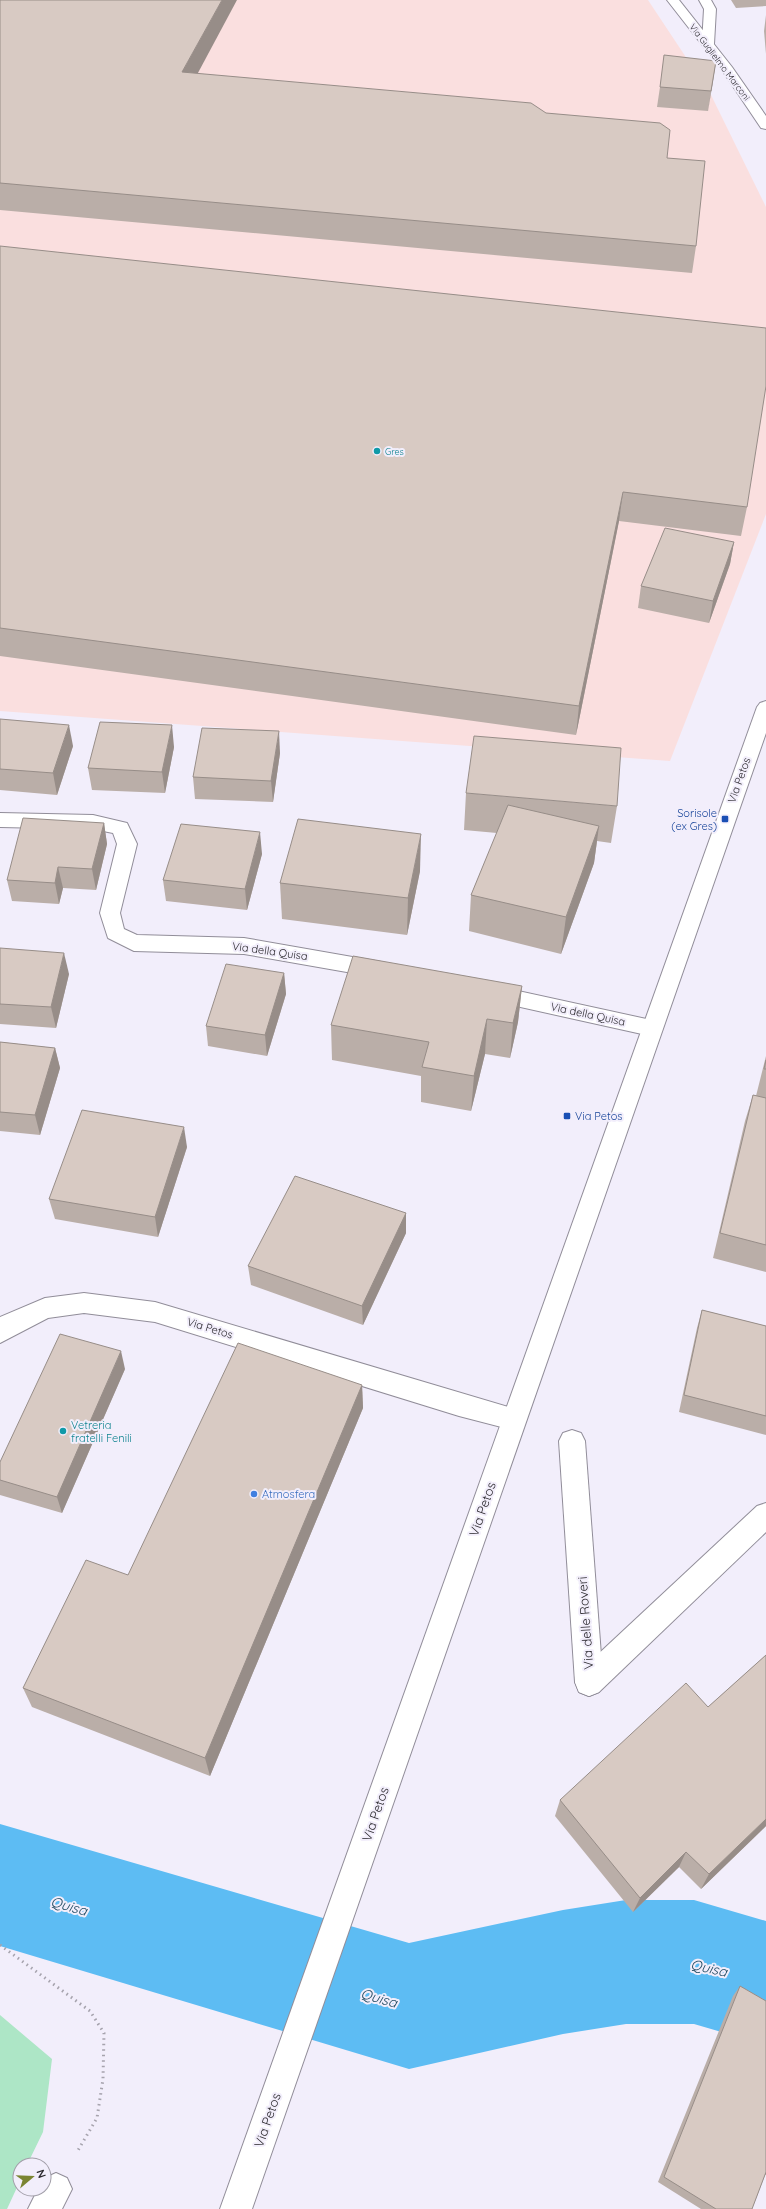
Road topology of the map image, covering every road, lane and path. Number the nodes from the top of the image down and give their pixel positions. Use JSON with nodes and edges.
{"nodes":[{"id":1,"x":672,"y":0,"type":"edge"},
{"id":2,"x":705,"y":0,"type":"edge"},
{"id":3,"x":708,"y":44,"type":"junction"},
{"id":4,"x":766,"y":125,"type":"edge"},
{"id":5,"x":766,"y":707,"type":"edge"},
{"id":6,"x":0,"y":820,"type":"edge"},
{"id":7,"x":402,"y":974,"type":"edge"},
{"id":8,"x":470,"y":988,"type":"edge"},
{"id":9,"x":652,"y":1028,"type":"junction"},
{"id":10,"x":0,"y":1332,"type":"edge"},
{"id":11,"x":514,"y":1419,"type":"junction"},
{"id":12,"x":572,"y":1441,"type":"dead end"},
{"id":13,"x":766,"y":1515,"type":"edge"},
{"id":14,"x":0,"y":1945,"type":"edge"},
{"id":15,"x":50,"y":2199,"type":"edge"},
{"id":16,"x":236,"y":2209,"type":"edge"}],
"edges":[{"from":1,"to":3,"type":"main road","name":"Via Guglielmo Marconi"},
{"from":2,"to":3,"type":"main road"},
{"from":3,"to":4,"type":"main road","name":"Via Guglielmo Marconi"},
{"from":5,"to":9,"type":"main road","name":"Via Petos"},
{"from":6,"to":7,"type":"main road","name":"Via della Quisa"},
{"from":8,"to":9,"type":"main road","name":"Via della Quisa"},
{"from":9,"to":11,"type":"main road","name":"Via Petos"},
{"from":10,"to":11,"type":"main road","name":"Via Petos"},
{"from":11,"to":16,"type":"main road","name":"Via Petos"},
{"from":12,"to":13,"type":"main road","name":"Via delle Roveri"},
{"from":14,"to":15,"type":"path"}]}
